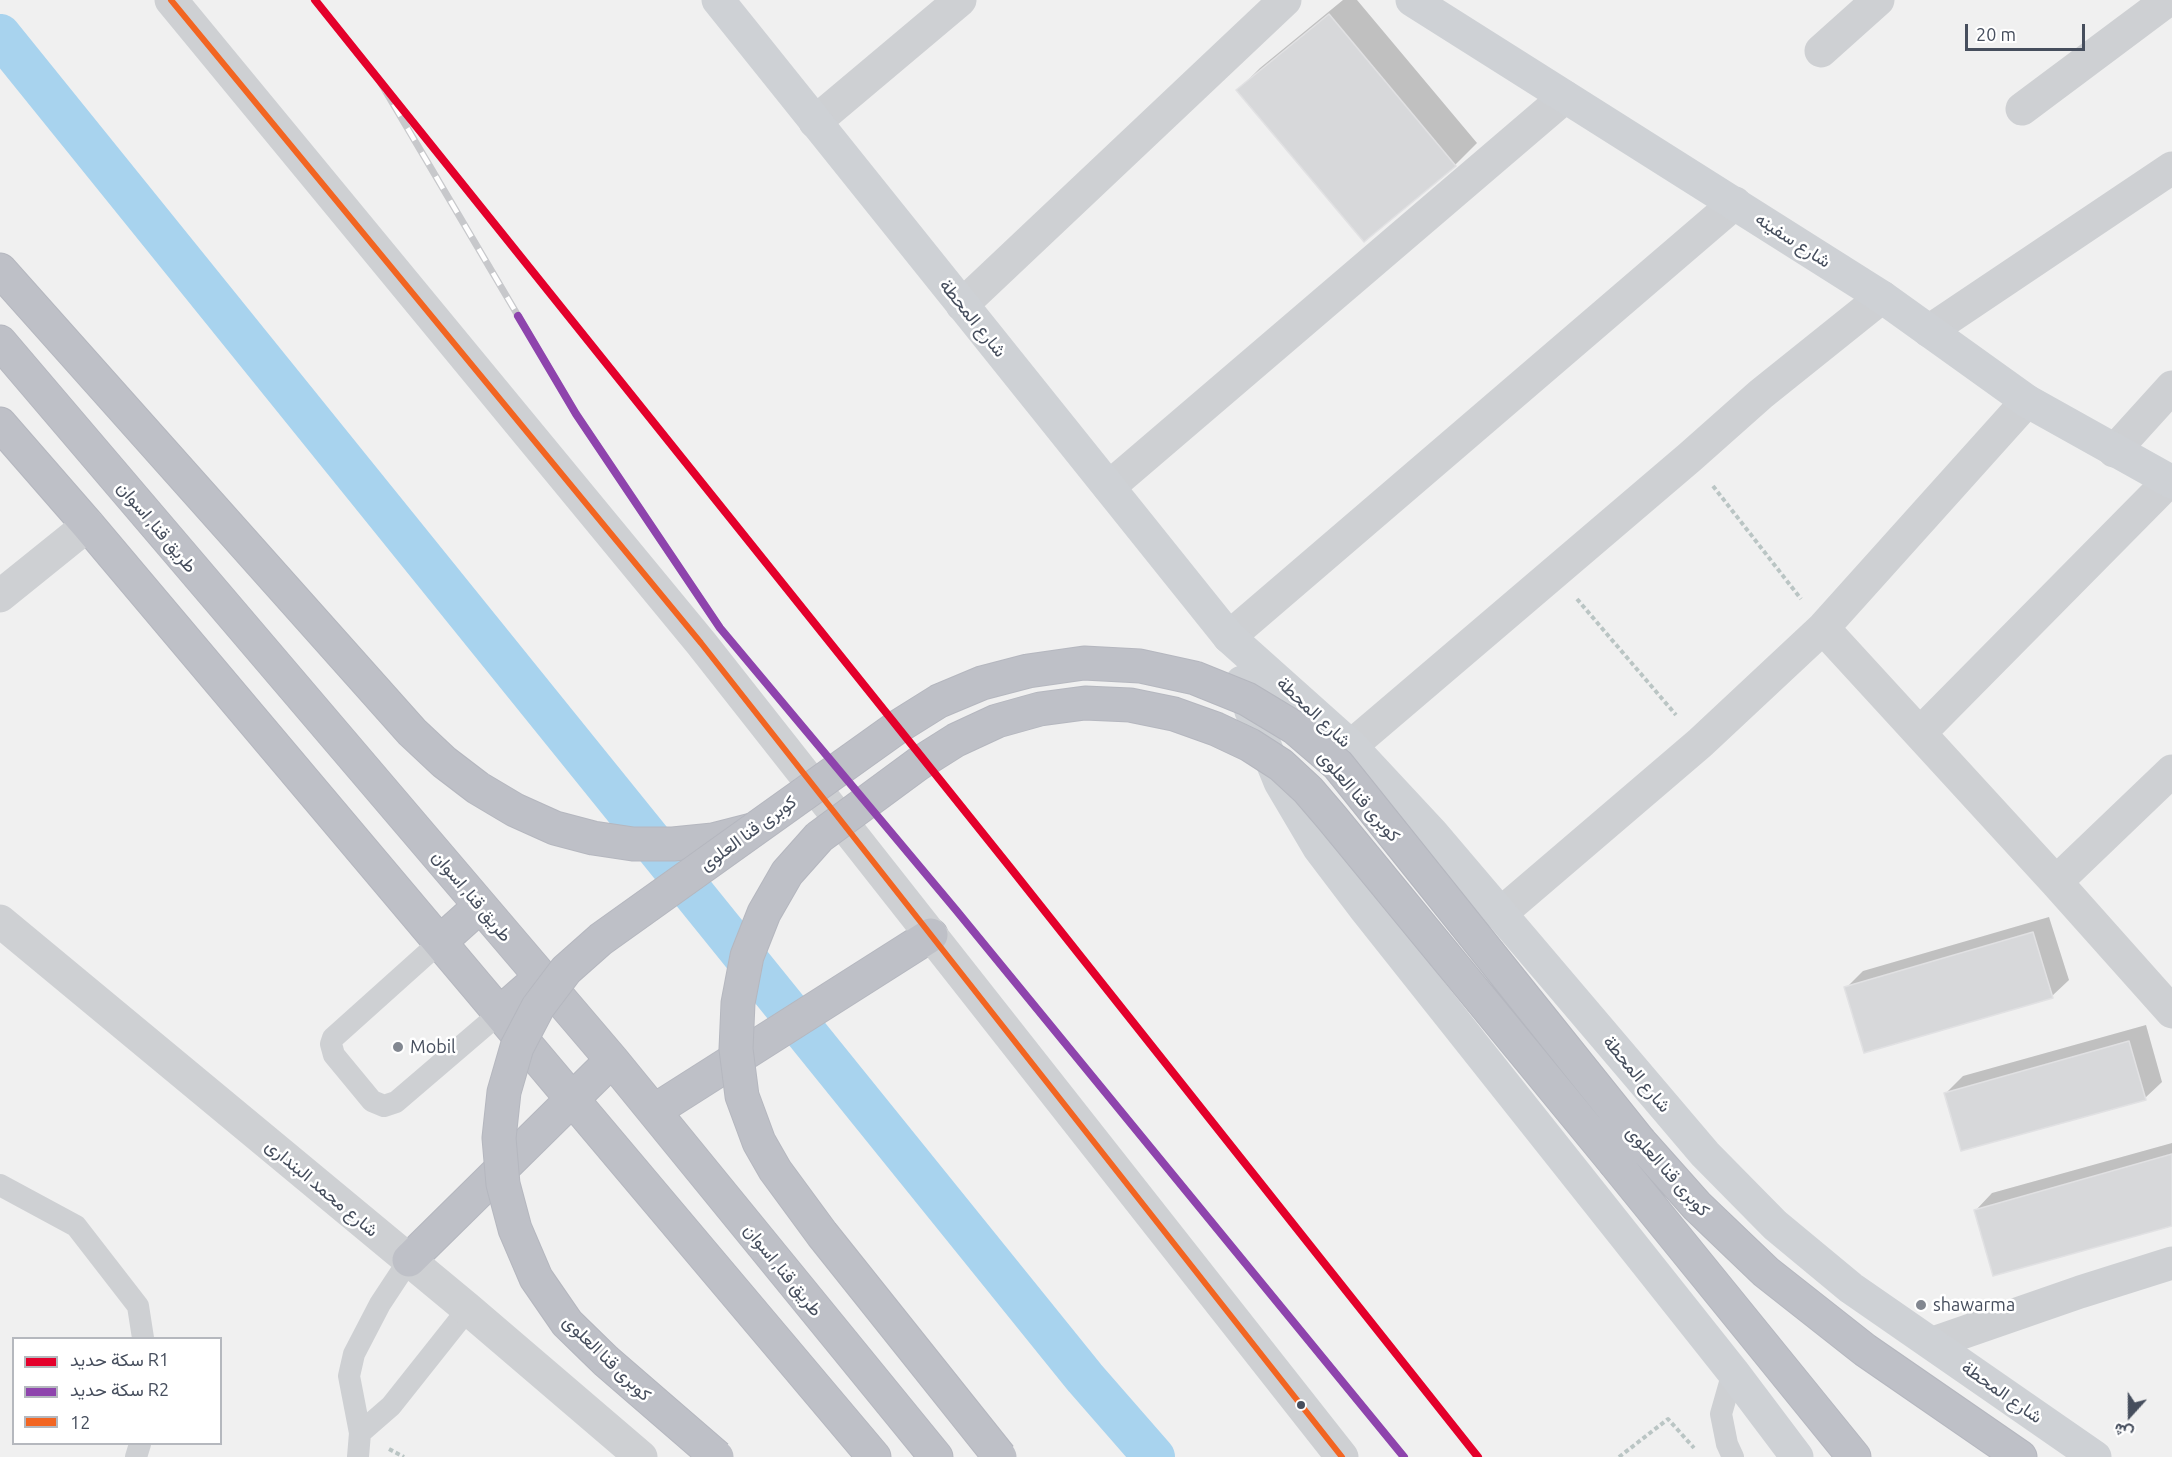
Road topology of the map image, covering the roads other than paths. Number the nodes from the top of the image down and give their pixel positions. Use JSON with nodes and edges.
{"nodes":[{"id":1,"x":171,"y":0,"type":"edge"},
{"id":2,"x":718,"y":0,"type":"edge"},
{"id":3,"x":960,"y":0,"type":"edge"},
{"id":4,"x":1285,"y":0,"type":"edge"},
{"id":5,"x":1413,"y":0,"type":"edge"},
{"id":6,"x":1878,"y":0,"type":"edge"},
{"id":7,"x":2168,"y":0,"type":"edge"},
{"id":8,"x":1821,"y":51,"type":"dead end"},
{"id":9,"x":1565,"y":97,"type":"junction"},
{"id":10,"x":2022,"y":109,"type":"dead end"},
{"id":11,"x":815,"y":122,"type":"junction"},
{"id":12,"x":2172,"y":168,"type":"edge"},
{"id":13,"x":1735,"y":203,"type":"junction"},
{"id":14,"x":0,"y":270,"type":"edge"},
{"id":15,"x":1882,"y":297,"type":"junction"},
{"id":16,"x":962,"y":305,"type":"junction"},
{"id":17,"x":1929,"y":331,"type":"junction"},
{"id":18,"x":0,"y":342,"type":"edge"},
{"id":19,"x":2172,"y":387,"type":"edge"},
{"id":20,"x":2027,"y":401,"type":"junction"},
{"id":21,"x":0,"y":423,"type":"edge"},
{"id":22,"x":2114,"y":451,"type":"junction"},
{"id":23,"x":2170,"y":481,"type":"edge"},
{"id":24,"x":1109,"y":487,"type":"junction"},
{"id":25,"x":88,"y":525,"type":"junction"},
{"id":26,"x":0,"y":596,"type":"edge"},
{"id":27,"x":1823,"y":628,"type":"junction"},
{"id":28,"x":1229,"y":637,"type":"junction"},
{"id":29,"x":1920,"y":733,"type":"junction"},
{"id":30,"x":1351,"y":746,"type":"junction"},
{"id":31,"x":2172,"y":771,"type":"edge"},
{"id":32,"x":752,"y":830,"type":"junction"},
{"id":33,"x":2056,"y":882,"type":"junction"},
{"id":34,"x":480,"y":906,"type":"junction"},
{"id":35,"x":1500,"y":914,"type":"junction"},
{"id":36,"x":0,"y":921,"type":"edge"},
{"id":37,"x":931,"y":935,"type":"junction"},
{"id":38,"x":440,"y":942,"type":"junction"},
{"id":39,"x":541,"y":977,"type":"junction"},
{"id":40,"x":2172,"y":1012,"type":"edge"},
{"id":41,"x":500,"y":1013,"type":"junction"},
{"id":42,"x":612,"y":1060,"type":"junction"},
{"id":43,"x":572,"y":1099,"type":"junction"},
{"id":44,"x":654,"y":1111,"type":"junction"},
{"id":45,"x":0,"y":1185,"type":"edge"},
{"id":46,"x":409,"y":1260,"type":"junction"},
{"id":47,"x":2172,"y":1263,"type":"edge"},
{"id":48,"x":468,"y":1308,"type":"junction"},
{"id":49,"x":143,"y":1337,"type":"edge"},
{"id":50,"x":1933,"y":1343,"type":"junction"},
{"id":51,"x":1733,"y":1372,"type":"junction"},
{"id":52,"x":360,"y":1433,"type":"junction"},
{"id":53,"x":358,"y":1457,"type":"edge"},
{"id":54,"x":641,"y":1457,"type":"edge"},
{"id":55,"x":717,"y":1457,"type":"edge"},
{"id":56,"x":874,"y":1457,"type":"edge"},
{"id":57,"x":936,"y":1457,"type":"edge"},
{"id":58,"x":1000,"y":1457,"type":"edge"},
{"id":59,"x":1342,"y":1457,"type":"edge"},
{"id":60,"x":1733,"y":1457,"type":"edge"},
{"id":61,"x":1797,"y":1457,"type":"edge"},
{"id":62,"x":1854,"y":1457,"type":"edge"},
{"id":63,"x":2020,"y":1457,"type":"edge"},
{"id":64,"x":2095,"y":1457,"type":"edge"}],
"edges":[{"from":1,"to":37,"type":"street"},
{"from":2,"to":11,"type":"street","name":"شارع المحطة"},
{"from":3,"to":11,"type":"street"},
{"from":4,"to":16,"type":"street"},
{"from":5,"to":9,"type":"street","name":"شارع سفينه"},
{"from":6,"to":8,"type":"street"},
{"from":7,"to":10,"type":"street"},
{"from":9,"to":13,"type":"street","name":"شارع سفينه"},
{"from":9,"to":24,"type":"street"},
{"from":11,"to":16,"type":"street","name":"شارع المحطة"},
{"from":12,"to":17,"type":"street"},
{"from":13,"to":15,"type":"street","name":"شارع سفينه"},
{"from":13,"to":28,"type":"street"},
{"from":14,"to":32,"type":"highway"},
{"from":15,"to":17,"type":"street","name":"شارع سفينه"},
{"from":15,"to":30,"type":"street"},
{"from":16,"to":24,"type":"street","name":"شارع المحطة"},
{"from":17,"to":20,"type":"street","name":"شارع سفينه"},
{"from":18,"to":34,"type":"highway","name":"طريق قنا, اسوان"},
{"from":19,"to":22,"type":"street"},
{"from":20,"to":22,"type":"street","name":"شارع سفينه"},
{"from":20,"to":27,"type":"street"},
{"from":21,"to":25,"type":"highway"},
{"from":22,"to":23,"type":"street","name":"شارع سفينه"},
{"from":23,"to":29,"type":"street"},
{"from":24,"to":28,"type":"street","name":"شارع المحطة"},
{"from":25,"to":26,"type":"street"},
{"from":25,"to":38,"type":"highway"},
{"from":27,"to":29,"type":"street"},
{"from":27,"to":35,"type":"street"},
{"from":28,"to":30,"type":"street","name":"شارع المحطة"},
{"from":28,"to":51,"type":"street","name":"شارع المحطة"},
{"from":29,"to":33,"type":"street"},
{"from":30,"to":35,"type":"street","name":"شارع المحطة"},
{"from":31,"to":33,"type":"street"},
{"from":32,"to":55,"type":"highway","name":"كوبرى قنا العلوى","bridge":true},
{"from":32,"to":63,"type":"highway","name":"كوبرى قنا العلوى","bridge":true},
{"from":33,"to":40,"type":"street"},
{"from":34,"to":38,"type":"highway"},
{"from":34,"to":39,"type":"highway","name":"طريق قنا, اسوان"},
{"from":35,"to":50,"type":"street","name":"شارع المحطة"},
{"from":36,"to":46,"type":"street","name":"شارع محمد البندارى"},
{"from":37,"to":44,"type":"highway"},
{"from":37,"to":59,"type":"street"},
{"from":38,"to":41,"type":"highway"},
{"from":38,"to":41,"type":"lane"},
{"from":39,"to":41,"type":"highway"},
{"from":39,"to":42,"type":"highway","name":"طريق قنا, اسوان"},
{"from":41,"to":43,"type":"highway"},
{"from":42,"to":43,"type":"highway"},
{"from":42,"to":44,"type":"highway","name":"طريق قنا, اسوان"},
{"from":43,"to":46,"type":"highway"},
{"from":43,"to":56,"type":"highway"},
{"from":44,"to":57,"type":"highway","name":"طريق قنا, اسوان"},
{"from":45,"to":49,"type":"lane"},
{"from":46,"to":48,"type":"street","name":"شارع محمد البندارى"},
{"from":46,"to":52,"type":"lane"},
{"from":47,"to":50,"type":"street"},
{"from":48,"to":52,"type":"lane"},
{"from":48,"to":54,"type":"street","name":"شارع محمد البندارى"},
{"from":50,"to":64,"type":"street","name":"شارع المحطة"},
{"from":51,"to":60,"type":"lane"},
{"from":51,"to":61,"type":"street","name":"شارع المحطة"},
{"from":52,"to":53,"type":"lane"},
{"from":58,"to":62,"type":"highway","name":"كوبرى قنا العلوى","bridge":true}]}
